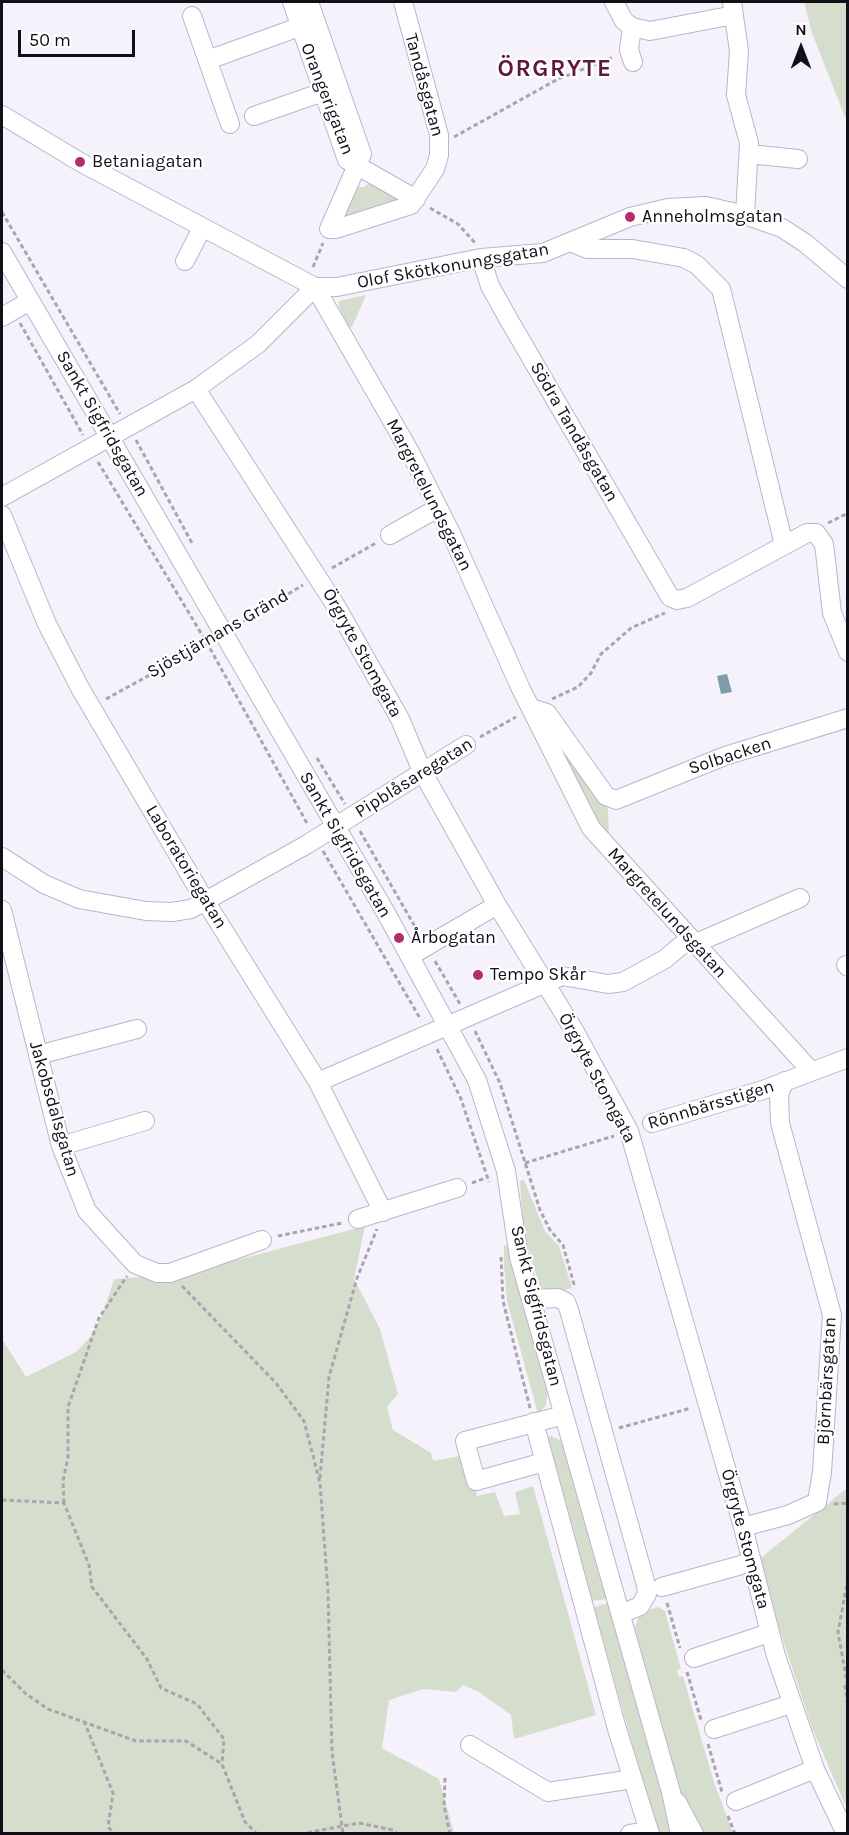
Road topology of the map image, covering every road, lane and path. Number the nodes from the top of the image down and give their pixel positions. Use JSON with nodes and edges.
{"nodes":[{"id":1,"x":292,"y":2,"type":"edge"},
{"id":2,"x":309,"y":2,"type":"edge"},
{"id":3,"x":403,"y":2,"type":"edge"},
{"id":4,"x":614,"y":2,"type":"edge"},
{"id":5,"x":733,"y":8,"type":"edge"},
{"id":6,"x":192,"y":16,"type":"dead end"},
{"id":7,"x":308,"y":24,"type":"junction"},
{"id":8,"x":632,"y":27,"type":"junction"},
{"id":9,"x":631,"y":56,"type":"joint"},
{"id":10,"x":207,"y":60,"type":"junction"},
{"id":11,"x":323,"y":92,"type":"junction"},
{"id":12,"x":2,"y":115,"type":"edge"},
{"id":13,"x":254,"y":116,"type":"dead end"},
{"id":14,"x":230,"y":124,"type":"dead end"},
{"id":15,"x":447,"y":141,"type":"dead end"},
{"id":16,"x":750,"y":154,"type":"junction"},
{"id":17,"x":798,"y":159,"type":"dead end"},
{"id":18,"x":357,"y":165,"type":"junction"},
{"id":19,"x":416,"y":199,"type":"junction"},
{"id":20,"x":745,"y":215,"type":"junction"},
{"id":21,"x":202,"y":228,"type":"junction"},
{"id":22,"x":570,"y":242,"type":"junction"},
{"id":23,"x":322,"y":246,"type":"dead end"},
{"id":24,"x":2,"y":252,"type":"edge"},
{"id":25,"x":481,"y":258,"type":"junction"},
{"id":26,"x":185,"y":261,"type":"dead end"},
{"id":27,"x":848,"y":279,"type":"edge"},
{"id":28,"x":315,"y":287,"type":"junction"},
{"id":29,"x":30,"y":301,"type":"junction"},
{"id":30,"x":2,"y":317,"type":"edge"},
{"id":31,"x":196,"y":389,"type":"junction"},
{"id":32,"x":110,"y":437,"type":"junction"},
{"id":33,"x":2,"y":497,"type":"edge"},
{"id":34,"x":438,"y":507,"type":"junction"},
{"id":35,"x":848,"y":513,"type":"edge"},
{"id":36,"x":2,"y":515,"type":"edge"},
{"id":37,"x":821,"y":528,"type":"junction"},
{"id":38,"x":390,"y":535,"type":"joint"},
{"id":39,"x":784,"y":545,"type":"junction"},
{"id":40,"x":318,"y":576,"type":"junction"},
{"id":41,"x":673,"y":605,"type":"junction"},
{"id":42,"x":222,"y":634,"type":"junction"},
{"id":43,"x":848,"y":652,"type":"edge"},
{"id":44,"x":578,"y":687,"type":"dead end"},
{"id":45,"x":91,"y":707,"type":"junction"},
{"id":46,"x":531,"y":708,"type":"junction"},
{"id":47,"x":848,"y":718,"type":"edge"},
{"id":48,"x":501,"y":726,"type":"dead end"},
{"id":49,"x":466,"y":745,"type":"joint"},
{"id":50,"x":422,"y":771,"type":"junction"},
{"id":51,"x":334,"y":827,"type":"junction"},
{"id":52,"x":2,"y":857,"type":"edge"},
{"id":53,"x":800,"y":898,"type":"dead end"},
{"id":54,"x":204,"y":899,"type":"junction"},
{"id":55,"x":497,"y":905,"type":"junction"},
{"id":56,"x":2,"y":910,"type":"edge"},
{"id":57,"x":692,"y":942,"type":"junction"},
{"id":58,"x":410,"y":956,"type":"junction"},
{"id":59,"x":545,"y":983,"type":"junction"},
{"id":60,"x":448,"y":1025,"type":"junction"},
{"id":61,"x":137,"y":1029,"type":"dead end"},
{"id":62,"x":38,"y":1055,"type":"junction"},
{"id":63,"x":848,"y":1058,"type":"edge"},
{"id":64,"x":811,"y":1071,"type":"junction"},
{"id":65,"x":785,"y":1081,"type":"junction"},
{"id":66,"x":318,"y":1082,"type":"junction"},
{"id":67,"x":145,"y":1121,"type":"dead end"},
{"id":68,"x":652,"y":1123,"type":"dead end"},
{"id":69,"x":629,"y":1131,"type":"junction"},
{"id":70,"x":61,"y":1146,"type":"junction"},
{"id":71,"x":506,"y":1171,"type":"junction"},
{"id":72,"x":457,"y":1188,"type":"joint"},
{"id":73,"x":383,"y":1212,"type":"junction"},
{"id":74,"x":358,"y":1219,"type":"joint"},
{"id":75,"x":262,"y":1240,"type":"joint"},
{"id":76,"x":135,"y":1264,"type":"junction"},
{"id":77,"x":170,"y":1273,"type":"junction"},
{"id":78,"x":531,"y":1299,"type":"junction"},
{"id":79,"x":707,"y":1404,"type":"junction"},
{"id":80,"x":564,"y":1415,"type":"junction"},
{"id":81,"x":534,"y":1422,"type":"junction"},
{"id":82,"x":617,"y":1429,"type":"dead end"},
{"id":83,"x":544,"y":1462,"type":"junction"},
{"id":84,"x":320,"y":1483,"type":"junction"},
{"id":85,"x":2,"y":1500,"type":"edge"},
{"id":86,"x":64,"y":1503,"type":"junction"},
{"id":87,"x":848,"y":1503,"type":"edge"},
{"id":88,"x":833,"y":1504,"type":"dead end"},
{"id":89,"x":743,"y":1527,"type":"junction"},
{"id":90,"x":752,"y":1562,"type":"junction"},
{"id":91,"x":848,"y":1578,"type":"edge"},
{"id":92,"x":662,"y":1587,"type":"dead end"},
{"id":93,"x":621,"y":1614,"type":"junction"},
{"id":94,"x":769,"y":1633,"type":"junction"},
{"id":95,"x":694,"y":1658,"type":"dead end"},
{"id":96,"x":2,"y":1670,"type":"edge"},
{"id":97,"x":845,"y":1683,"type":"junction"},
{"id":98,"x":848,"y":1688,"type":"edge"},
{"id":99,"x":791,"y":1704,"type":"junction"},
{"id":100,"x":848,"y":1708,"type":"edge"},
{"id":101,"x":84,"y":1722,"type":"junction"},
{"id":102,"x":714,"y":1728,"type":"dead end"},
{"id":103,"x":470,"y":1745,"type":"dead end"},
{"id":104,"x":222,"y":1764,"type":"junction"},
{"id":105,"x":815,"y":1769,"type":"junction"},
{"id":106,"x":446,"y":1778,"type":"dead end"},
{"id":107,"x":633,"y":1779,"type":"junction"},
{"id":108,"x":671,"y":1792,"type":"junction"},
{"id":109,"x":736,"y":1801,"type":"dead end"},
{"id":110,"x":343,"y":1826,"type":"junction"},
{"id":111,"x":650,"y":1832,"type":"edge"},
{"id":112,"x":115,"y":1833,"type":"edge"},
{"id":113,"x":257,"y":1833,"type":"edge"},
{"id":114,"x":300,"y":1833,"type":"edge"},
{"id":115,"x":343,"y":1833,"type":"edge"},
{"id":116,"x":397,"y":1833,"type":"edge"},
{"id":117,"x":450,"y":1833,"type":"edge"},
{"id":118,"x":630,"y":1833,"type":"edge"},
{"id":119,"x":680,"y":1833,"type":"edge"},
{"id":120,"x":694,"y":1833,"type":"edge"},
{"id":121,"x":846,"y":1833,"type":"edge"}],
"edges":[{"from":1,"to":7,"type":"street","name":"Orangerigatan"},
{"from":2,"to":7,"type":"street","name":"Orangerigatan"},
{"from":3,"to":19,"type":"street","name":"Tandåsgatan"},
{"from":4,"to":8,"type":"street"},
{"from":5,"to":8,"type":"street"},
{"from":5,"to":16,"type":"street"},
{"from":6,"to":10,"type":"street"},
{"from":7,"to":10,"type":"street"},
{"from":7,"to":11,"type":"street","name":"Orangerigatan"},
{"from":7,"to":18,"type":"street","name":"Orangerigatan"},
{"from":8,"to":9,"type":"street"},
{"from":9,"to":15,"type":"path"},
{"from":10,"to":14,"type":"street"},
{"from":11,"to":13,"type":"street"},
{"from":11,"to":18,"type":"street","name":"Orangerigatan"},
{"from":12,"to":21,"type":"street"},
{"from":16,"to":17,"type":"street"},
{"from":16,"to":20,"type":"street"},
{"from":18,"to":19,"type":"street"},
{"from":18,"to":19,"type":"street"},
{"from":19,"to":25,"type":"path"},
{"from":20,"to":22,"type":"street","name":"Olof Skötkonungsgatan"},
{"from":20,"to":27,"type":"street","name":"Olof Skötkonungsgatan"},
{"from":21,"to":26,"type":"street"},
{"from":21,"to":28,"type":"street"},
{"from":22,"to":25,"type":"street","name":"Olof Skötkonungsgatan"},
{"from":22,"to":39,"type":"street"},
{"from":23,"to":28,"type":"path"},
{"from":24,"to":29,"type":"street","name":"Sankt Sigfridsgatan"},
{"from":25,"to":28,"type":"street","name":"Olof Skötkonungsgatan"},
{"from":25,"to":41,"type":"street","name":"Södra Tandåsgatan"},
{"from":28,"to":31,"type":"street"},
{"from":28,"to":34,"type":"street","name":"Margretelundsgatan"},
{"from":29,"to":30,"type":"street"},
{"from":29,"to":32,"type":"street","name":"Sankt Sigfridsgatan"},
{"from":31,"to":32,"type":"street"},
{"from":31,"to":40,"type":"street","name":"Örgryte Stomgata"},
{"from":32,"to":33,"type":"street"},
{"from":32,"to":42,"type":"street","name":"Sankt Sigfridsgatan"},
{"from":34,"to":38,"type":"street"},
{"from":34,"to":46,"type":"street","name":"Margretelundsgatan"},
{"from":35,"to":37,"type":"path"},
{"from":36,"to":45,"type":"street","name":"Laboratoriegatan"},
{"from":37,"to":39,"type":"street"},
{"from":37,"to":43,"type":"street"},
{"from":38,"to":40,"type":"path","name":"Sjöstjärnans Gränd"},
{"from":39,"to":41,"type":"street"},
{"from":40,"to":42,"type":"path","name":"Sjöstjärnans Gränd"},
{"from":40,"to":50,"type":"street","name":"Örgryte Stomgata"},
{"from":41,"to":44,"type":"path"},
{"from":42,"to":45,"type":"path","name":"Sjöstjärnans Gränd"},
{"from":42,"to":51,"type":"street","name":"Sankt Sigfridsgatan"},
{"from":45,"to":54,"type":"street","name":"Laboratoriegatan"},
{"from":46,"to":47,"type":"street","name":"Solbacken"},
{"from":46,"to":57,"type":"street","name":"Margretelundsgatan"},
{"from":48,"to":49,"type":"path","name":"Pipblåsaregatan"},
{"from":49,"to":50,"type":"street","name":"Pipblåsaregatan"},
{"from":50,"to":51,"type":"street","name":"Pipblåsaregatan"},
{"from":50,"to":55,"type":"street","name":"Örgryte Stomgata"},
{"from":51,"to":54,"type":"street","name":"Pipblåsaregatan"},
{"from":51,"to":58,"type":"street","name":"Sankt Sigfridsgatan"},
{"from":52,"to":54,"type":"street","name":"Pipblåsaregatan"},
{"from":53,"to":57,"type":"street"},
{"from":54,"to":66,"type":"street","name":"Laboratoriegatan"},
{"from":55,"to":58,"type":"street"},
{"from":55,"to":59,"type":"street","name":"Örgryte Stomgata"},
{"from":56,"to":62,"type":"street","name":"Jakobsdalsgatan"},
{"from":57,"to":59,"type":"street"},
{"from":57,"to":64,"type":"street","name":"Margretelundsgatan"},
{"from":58,"to":60,"type":"street","name":"Sankt Sigfridsgatan"},
{"from":59,"to":60,"type":"street"},
{"from":59,"to":69,"type":"street","name":"Örgryte Stomgata"},
{"from":60,"to":66,"type":"street"},
{"from":60,"to":71,"type":"street","name":"Sankt Sigfridsgatan"},
{"from":61,"to":62,"type":"street"},
{"from":62,"to":70,"type":"street","name":"Jakobsdalsgatan"},
{"from":63,"to":64,"type":"street","name":"Rönnbärsstigen"},
{"from":64,"to":65,"type":"street","name":"Rönnbärsstigen"},
{"from":65,"to":68,"type":"street","name":"Rönnbärsstigen"},
{"from":65,"to":89,"type":"street","name":"Björnbärsgatan"},
{"from":66,"to":73,"type":"street","name":"Laboratoriegatan"},
{"from":67,"to":70,"type":"street"},
{"from":69,"to":71,"type":"path","name":"Rönnbärsstigen"},
{"from":69,"to":79,"type":"street","name":"Örgryte Stomgata"},
{"from":70,"to":76,"type":"street","name":"Jakobsdalsgatan"},
{"from":71,"to":72,"type":"path"},
{"from":71,"to":78,"type":"street","name":"Sankt Sigfridsgatan"},
{"from":72,"to":73,"type":"street"},
{"from":73,"to":74,"type":"street"},
{"from":73,"to":84,"type":"path"},
{"from":74,"to":75,"type":"path"},
{"from":75,"to":77,"type":"street"},
{"from":76,"to":77,"type":"street"},
{"from":76,"to":86,"type":"path"},
{"from":77,"to":84,"type":"path"},
{"from":78,"to":80,"type":"street","name":"Sankt Sigfridsgatan"},
{"from":78,"to":93,"type":"street"},
{"from":79,"to":82,"type":"path"},
{"from":79,"to":89,"type":"street","name":"Örgryte Stomgata"},
{"from":80,"to":81,"type":"street"},
{"from":80,"to":93,"type":"street","name":"Sankt Sigfridsgatan"},
{"from":81,"to":83,"type":"street"},
{"from":81,"to":83,"type":"street"},
{"from":83,"to":107,"type":"street"},
{"from":84,"to":110,"type":"path"},
{"from":85,"to":86,"type":"path"},
{"from":86,"to":104,"type":"path"},
{"from":87,"to":88,"type":"path"},
{"from":89,"to":90,"type":"street","name":"Örgryte Stomgata"},
{"from":90,"to":92,"type":"street"},
{"from":90,"to":94,"type":"street","name":"Örgryte Stomgata"},
{"from":91,"to":97,"type":"path"},
{"from":93,"to":108,"type":"street","name":"Sankt Sigfridsgatan"},
{"from":94,"to":95,"type":"street"},
{"from":94,"to":99,"type":"street","name":"Örgryte Stomgata"},
{"from":96,"to":101,"type":"path"},
{"from":97,"to":98,"type":"path"},
{"from":97,"to":100,"type":"path"},
{"from":99,"to":102,"type":"street"},
{"from":99,"to":105,"type":"street","name":"Örgryte Stomgata"},
{"from":101,"to":104,"type":"path"},
{"from":101,"to":112,"type":"path"},
{"from":103,"to":107,"type":"street"},
{"from":104,"to":113,"type":"path"},
{"from":105,"to":109,"type":"street"},
{"from":105,"to":121,"type":"street","name":"Örgryte Stomgata"},
{"from":106,"to":117,"type":"path"},
{"from":107,"to":111,"type":"street"},
{"from":108,"to":119,"type":"street","name":"Sankt Sigfridsgatan"},
{"from":108,"to":120,"type":"street","name":"Sankt Sigfridsgatan"},
{"from":110,"to":114,"type":"path"},
{"from":110,"to":115,"type":"path"},
{"from":110,"to":116,"type":"path"},
{"from":111,"to":118,"type":"street"}]}
